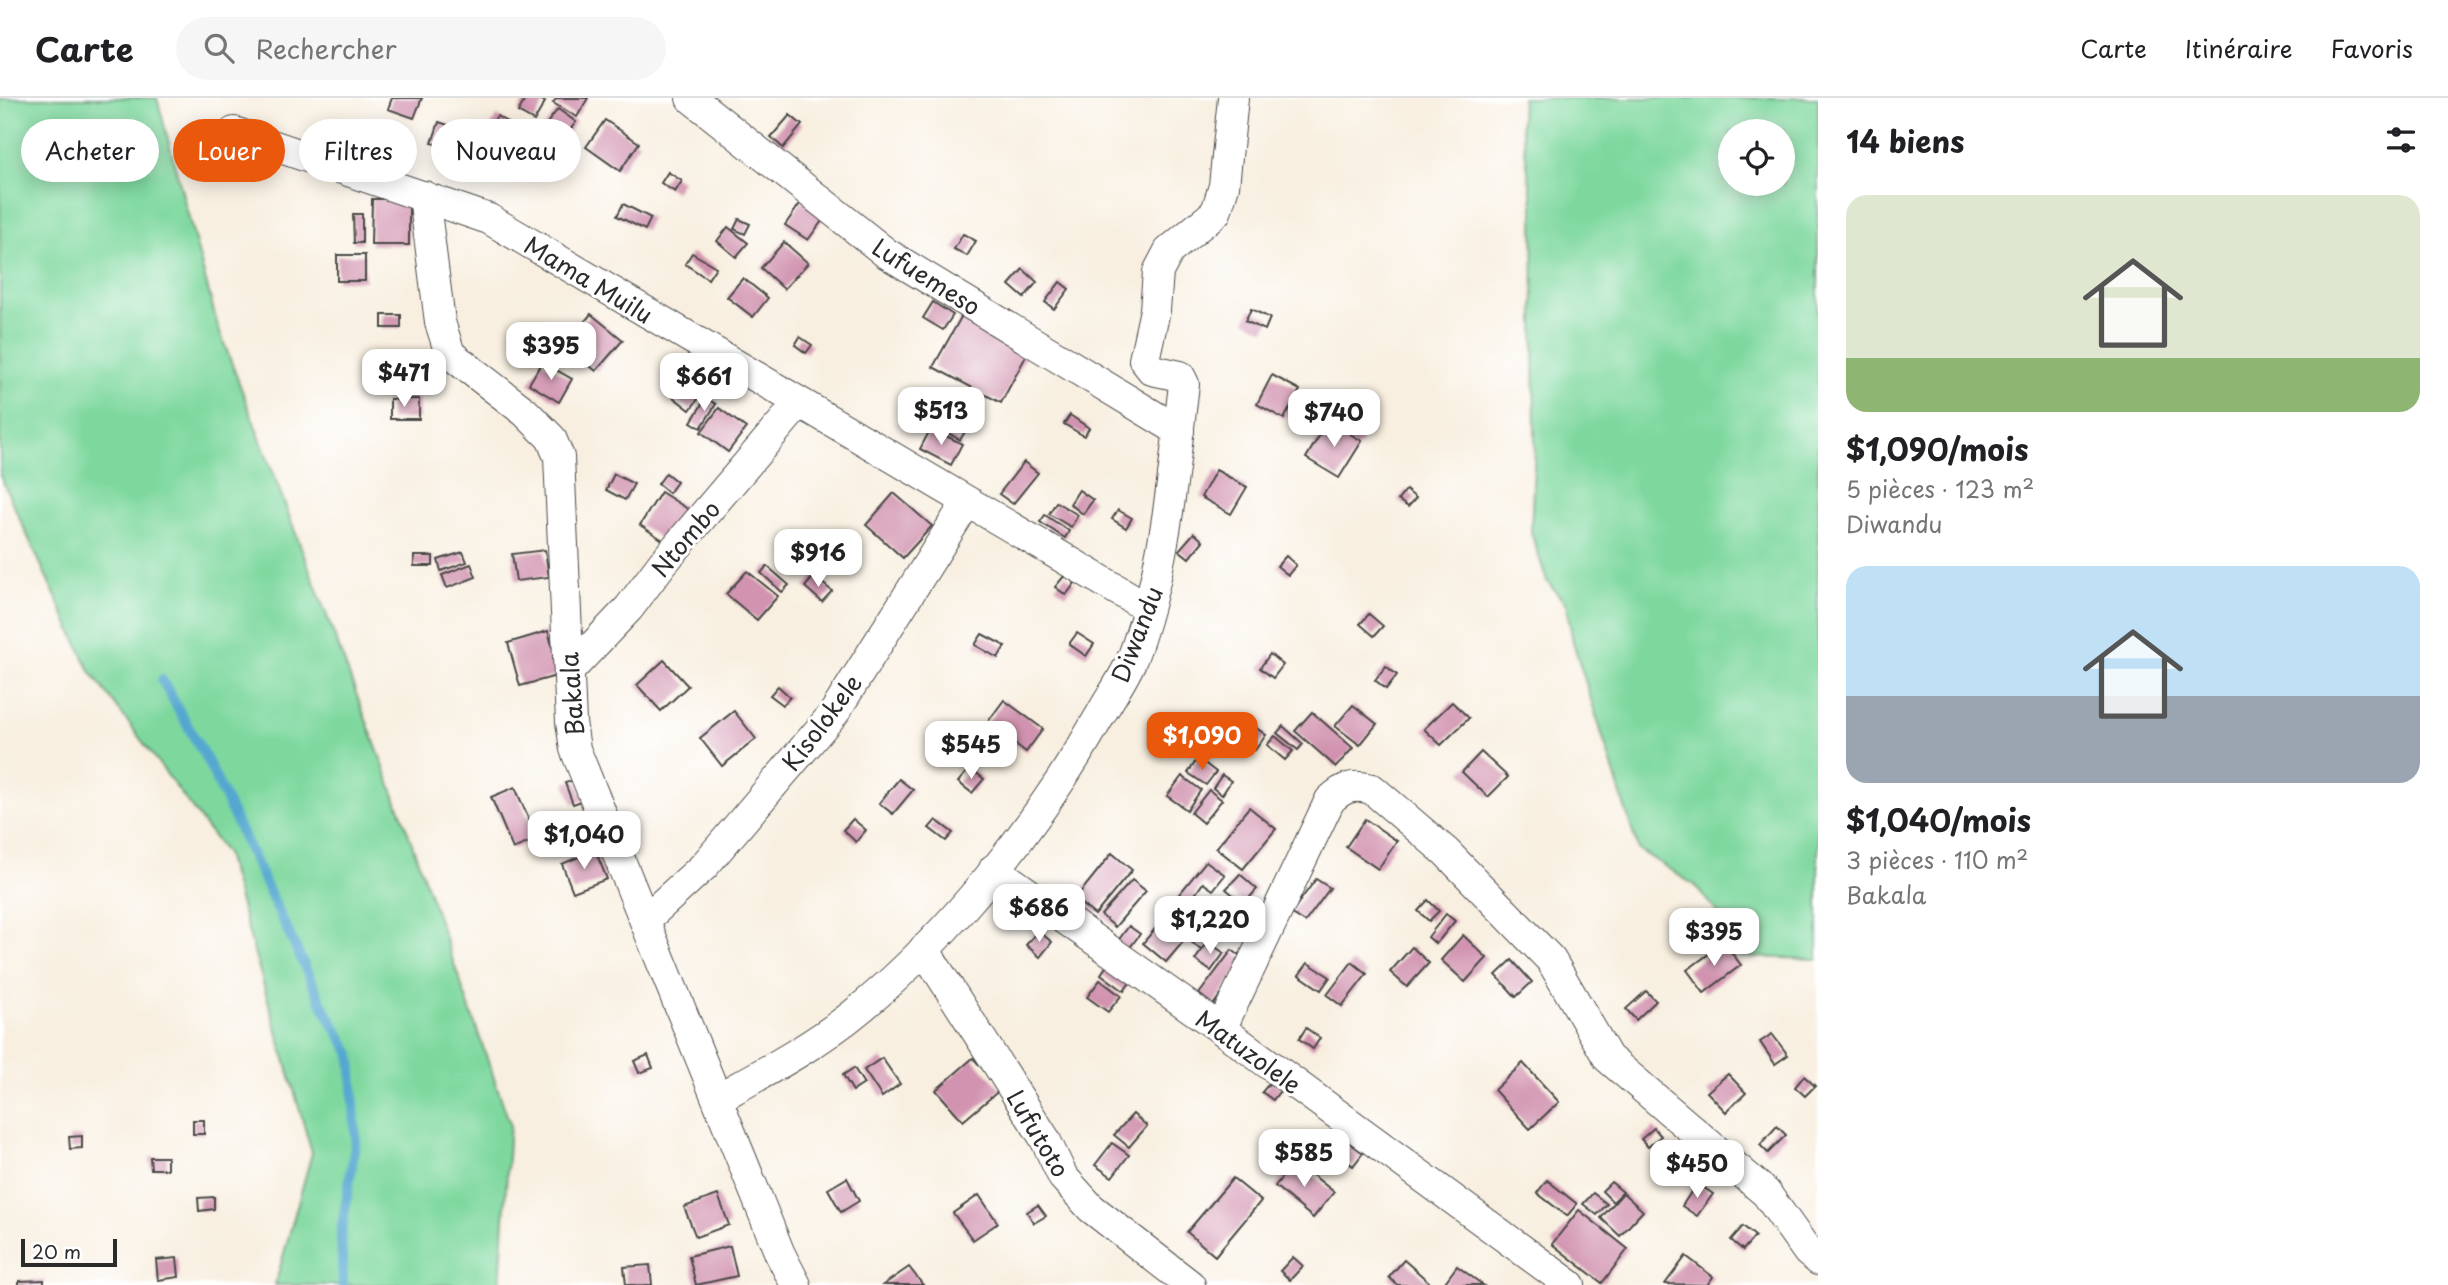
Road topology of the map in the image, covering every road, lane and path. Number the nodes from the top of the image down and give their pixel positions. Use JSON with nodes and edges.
{"nodes":[{"id":1,"x":691,"y":98,"type":"edge"},
{"id":2,"x":1233,"y":98,"type":"edge"},
{"id":3,"x":285,"y":149,"type":"edge"},
{"id":4,"x":424,"y":196,"type":"junction"},
{"id":5,"x":799,"y":403,"type":"junction"},
{"id":6,"x":1179,"y":431,"type":"junction"},
{"id":7,"x":967,"y":502,"type":"junction"},
{"id":8,"x":1148,"y":608,"type":"junction"},
{"id":9,"x":569,"y":670,"type":"junction"},
{"id":10,"x":994,"y":869,"type":"junction"},
{"id":11,"x":646,"y":919,"type":"junction"},
{"id":12,"x":924,"y":949,"type":"junction"},
{"id":13,"x":1221,"y":1029,"type":"junction"},
{"id":14,"x":718,"y":1098,"type":"junction"},
{"id":15,"x":1818,"y":1260,"type":"edge"},
{"id":16,"x":796,"y":1285,"type":"edge"},
{"id":17,"x":1191,"y":1285,"type":"edge"},
{"id":18,"x":1570,"y":1285,"type":"edge"}],
"edges":[{"from":1,"to":6,"type":"street","name":"Lufuemeso"},
{"from":2,"to":6,"type":"street","name":"Diwandu"},
{"from":3,"to":4,"type":"street","name":"Mama Muilu"},
{"from":4,"to":5,"type":"street","name":"Mama Muilu"},
{"from":4,"to":9,"type":"street","name":"Bakala"},
{"from":5,"to":7,"type":"street","name":"Mama Muilu"},
{"from":5,"to":9,"type":"street","name":"Ntombo"},
{"from":6,"to":8,"type":"street","name":"Diwandu"},
{"from":7,"to":8,"type":"street","name":"Mama Muilu"},
{"from":7,"to":11,"type":"street","name":"Kisolokele"},
{"from":8,"to":10,"type":"street","name":"Diwandu"},
{"from":9,"to":11,"type":"street","name":"Bakala"},
{"from":10,"to":12,"type":"street","name":"Diwandu"},
{"from":10,"to":13,"type":"street","name":"Matuzolele"},
{"from":11,"to":14,"type":"street","name":"Bakala"},
{"from":12,"to":14,"type":"street","name":"Diwandu"},
{"from":12,"to":17,"type":"street","name":"Lufutoto"},
{"from":13,"to":15,"type":"street"},
{"from":13,"to":18,"type":"street","name":"Matuzolele"},
{"from":14,"to":16,"type":"street","name":"Bakala"}]}
